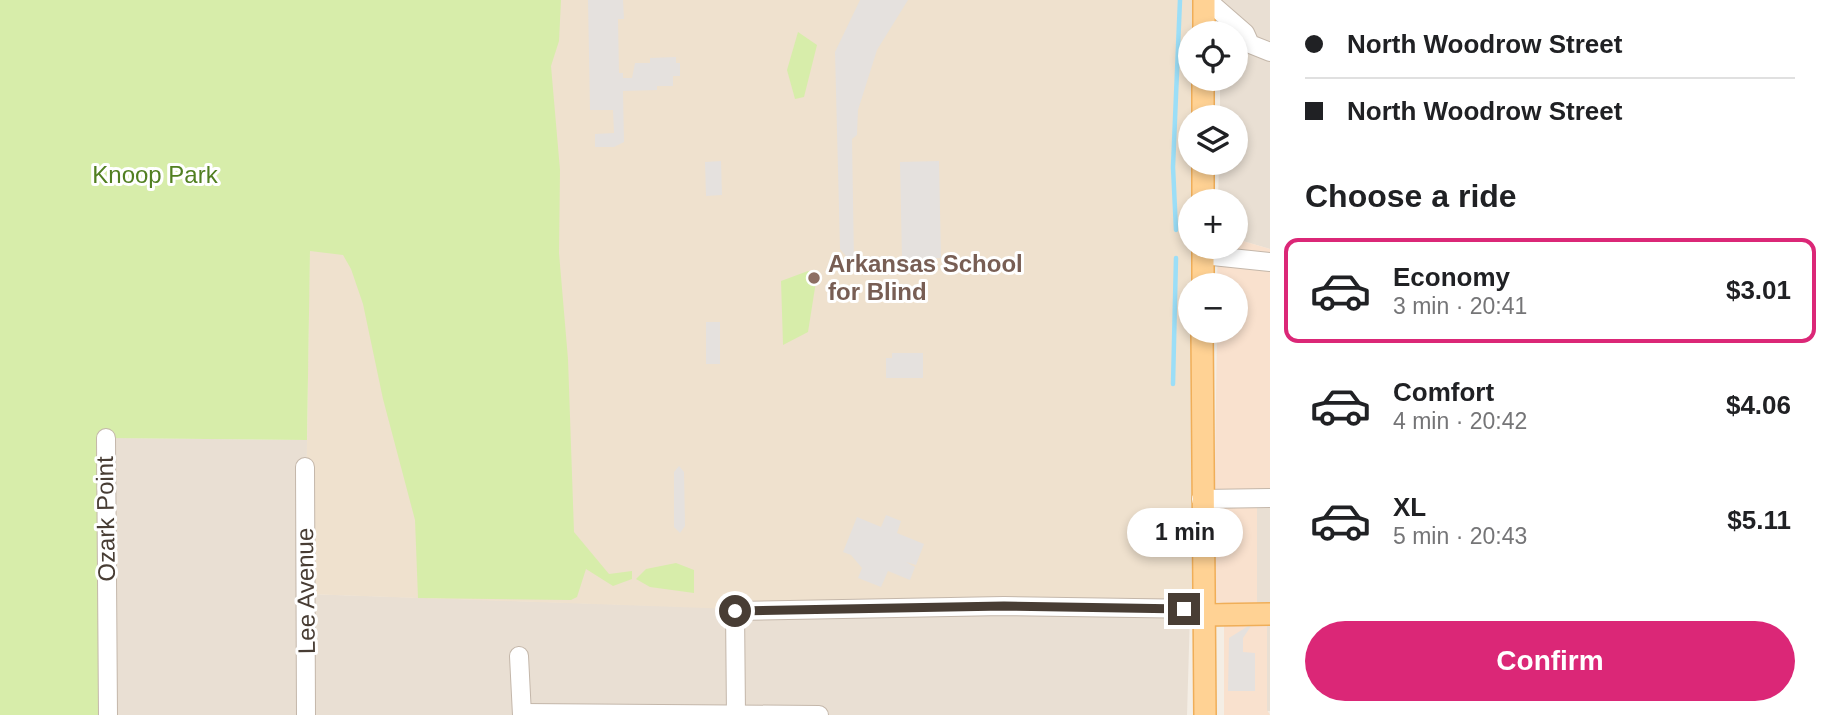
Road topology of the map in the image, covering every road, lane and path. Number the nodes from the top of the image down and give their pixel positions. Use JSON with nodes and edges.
{"nodes":[{"id":1,"x":1205,"y":0,"type":"edge"},
{"id":2,"x":1204,"y":21,"type":"edge"},
{"id":3,"x":1230,"y":21,"type":"edge"},
{"id":4,"x":1248,"y":49,"type":"edge"},
{"id":5,"x":1270,"y":52,"type":"edge"},
{"id":6,"x":1248,"y":258,"type":"edge"},
{"id":7,"x":1270,"y":262,"type":"edge"},
{"id":8,"x":1202,"y":343,"type":"edge"},
{"id":9,"x":106,"y":438,"type":"dead end"},
{"id":10,"x":305,"y":467,"type":"dead end"},
{"id":11,"x":1270,"y":498,"type":"edge"},
{"id":12,"x":1202,"y":499,"type":"junction"},
{"id":13,"x":1203,"y":612,"type":"junction"},
{"id":14,"x":1270,"y":614,"type":"edge"},
{"id":15,"x":519,"y":656,"type":"dead end"},
{"id":16,"x":522,"y":714,"type":"edge"},
{"id":17,"x":108,"y":715,"type":"edge"},
{"id":18,"x":306,"y":715,"type":"edge"},
{"id":19,"x":736,"y":715,"type":"edge"},
{"id":20,"x":819,"y":715,"type":"edge"},
{"id":21,"x":1205,"y":715,"type":"edge"}],
"edges":[{"from":1,"to":2,"type":"main road"},
{"from":1,"to":3,"type":"street"},
{"from":4,"to":5,"type":"street"},
{"from":6,"to":7,"type":"street"},
{"from":8,"to":12,"type":"main road"},
{"from":9,"to":17,"type":"street","name":"Ozark Point"},
{"from":10,"to":18,"type":"street","name":"Lee Avenue"},
{"from":11,"to":12,"type":"street"},
{"from":12,"to":13,"type":"main road"},
{"from":13,"to":14,"type":"main road"},
{"from":13,"to":19,"type":"street"},
{"from":13,"to":21,"type":"main road"},
{"from":15,"to":16,"type":"street"},
{"from":16,"to":19,"type":"street"},
{"from":19,"to":20,"type":"street"}]}
